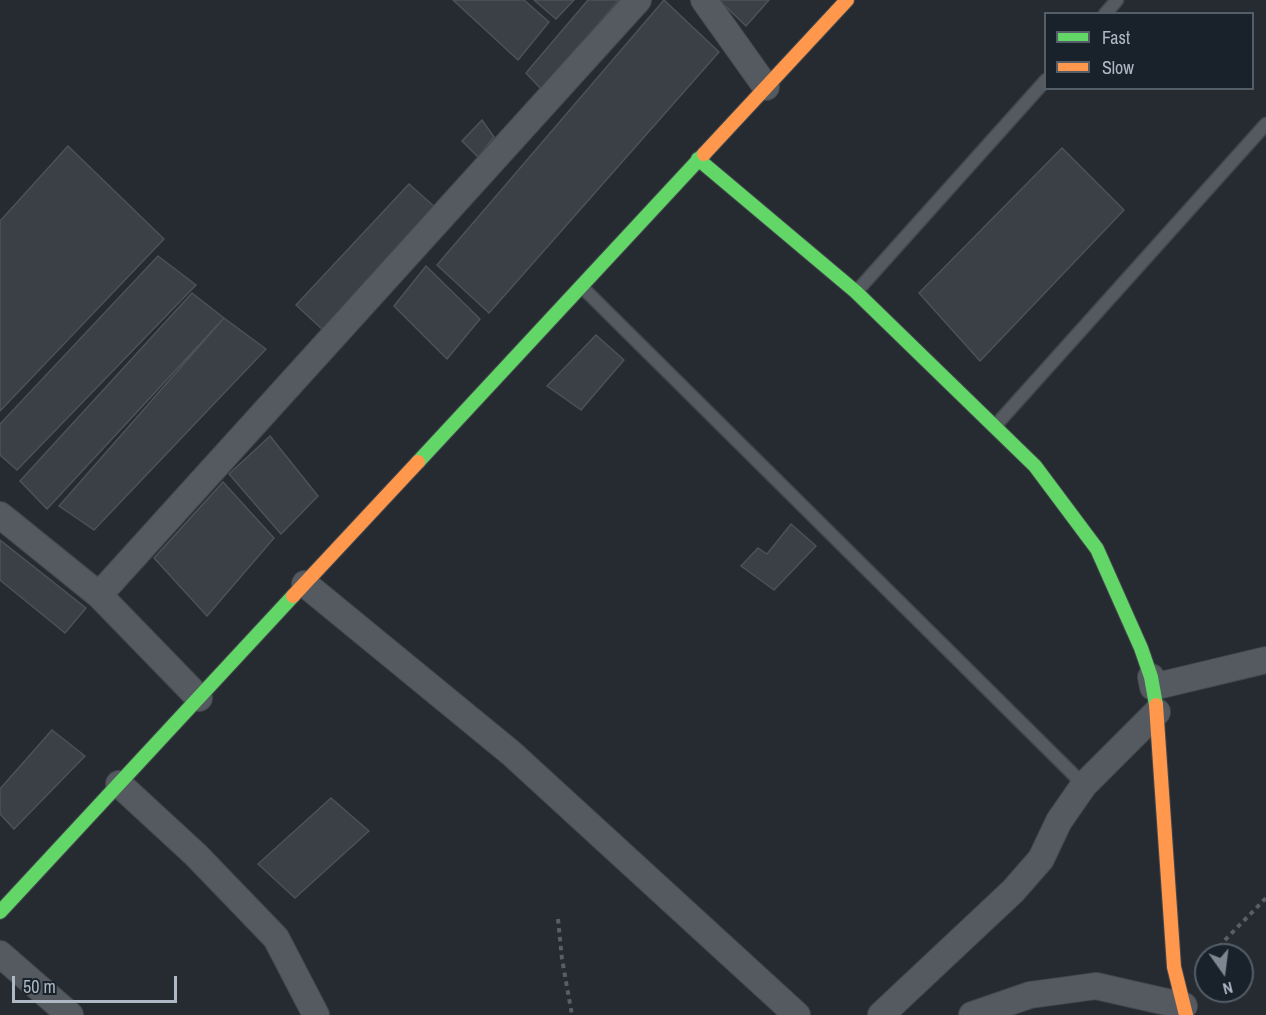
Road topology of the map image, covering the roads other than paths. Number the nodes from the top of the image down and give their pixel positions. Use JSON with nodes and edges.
{"nodes":[{"id":1,"x":638,"y":0,"type":"edge"},
{"id":2,"x":704,"y":0,"type":"edge"},
{"id":3,"x":847,"y":0,"type":"edge"},
{"id":4,"x":1117,"y":0,"type":"edge"},
{"id":5,"x":1107,"y":12,"type":"edge"},
{"id":6,"x":1044,"y":82,"type":"edge"},
{"id":7,"x":766,"y":87,"type":"junction"},
{"id":8,"x":1266,"y":124,"type":"edge"},
{"id":9,"x":698,"y":159,"type":"junction"},
{"id":10,"x":581,"y":286,"type":"junction"},
{"id":11,"x":856,"y":292,"type":"junction"},
{"id":12,"x":996,"y":426,"type":"junction"},
{"id":13,"x":0,"y":515,"type":"edge"},
{"id":14,"x":305,"y":584,"type":"junction"},
{"id":15,"x":99,"y":595,"type":"junction"},
{"id":16,"x":1266,"y":660,"type":"edge"},
{"id":17,"x":1151,"y":677,"type":"junction"},
{"id":18,"x":199,"y":698,"type":"junction"},
{"id":19,"x":1157,"y":712,"type":"junction"},
{"id":20,"x":119,"y":784,"type":"junction"},
{"id":21,"x":1084,"y":784,"type":"junction"},
{"id":22,"x":0,"y":912,"type":"edge"},
{"id":23,"x":0,"y":954,"type":"edge"},
{"id":24,"x":1185,"y":1010,"type":"edge"},
{"id":25,"x":69,"y":1015,"type":"edge"},
{"id":26,"x":316,"y":1015,"type":"edge"},
{"id":27,"x":797,"y":1015,"type":"edge"},
{"id":28,"x":881,"y":1015,"type":"edge"},
{"id":29,"x":972,"y":1015,"type":"edge"}],
"edges":[{"from":1,"to":15,"type":"street"},
{"from":2,"to":7,"type":"street"},
{"from":3,"to":7,"type":"street"},
{"from":4,"to":5,"type":"lane"},
{"from":6,"to":11,"type":"lane"},
{"from":7,"to":9,"type":"street"},
{"from":8,"to":12,"type":"lane"},
{"from":9,"to":10,"type":"street"},
{"from":9,"to":11,"type":"street"},
{"from":10,"to":14,"type":"street"},
{"from":10,"to":21,"type":"lane"},
{"from":11,"to":12,"type":"street"},
{"from":12,"to":17,"type":"street"},
{"from":13,"to":15,"type":"street"},
{"from":14,"to":18,"type":"street"},
{"from":14,"to":27,"type":"street"},
{"from":15,"to":18,"type":"street"},
{"from":16,"to":17,"type":"street"},
{"from":17,"to":19,"type":"street"},
{"from":18,"to":20,"type":"street"},
{"from":19,"to":21,"type":"street"},
{"from":19,"to":24,"type":"street"},
{"from":20,"to":22,"type":"street"},
{"from":20,"to":26,"type":"street"},
{"from":21,"to":28,"type":"street"},
{"from":23,"to":25,"type":"street"},
{"from":24,"to":29,"type":"street"}]}
